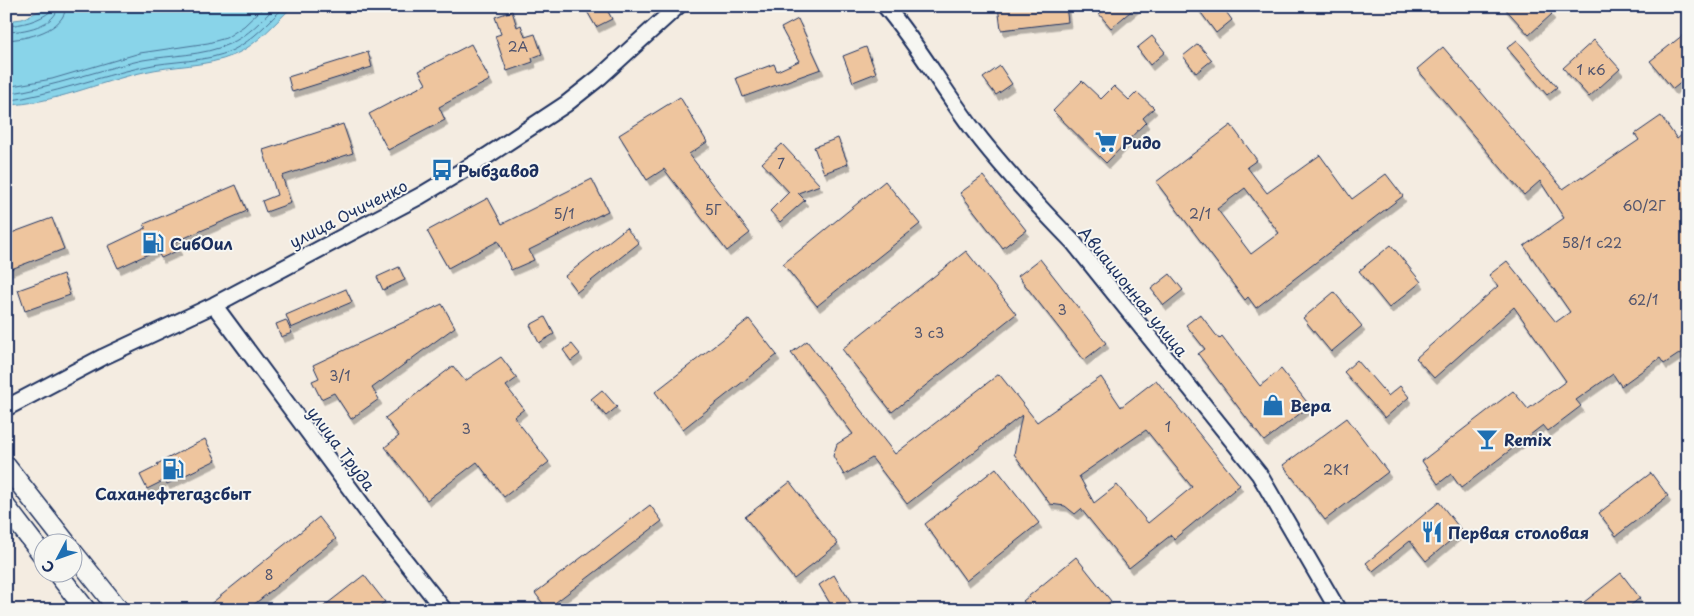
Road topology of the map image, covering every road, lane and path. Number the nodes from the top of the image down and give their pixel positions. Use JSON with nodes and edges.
{"nodes":[{"id":1,"x":678,"y":6,"type":"edge"},
{"id":2,"x":885,"y":6,"type":"edge"},
{"id":3,"x":214,"y":304,"type":"junction"},
{"id":4,"x":6,"y":408,"type":"edge"},
{"id":5,"x":6,"y":466,"type":"edge"},
{"id":6,"x":6,"y":507,"type":"edge"},
{"id":7,"x":59,"y":534,"type":"edge"},
{"id":8,"x":32,"y":541,"type":"edge"},
{"id":9,"x":82,"y":564,"type":"edge"},
{"id":10,"x":66,"y":584,"type":"edge"},
{"id":11,"x":86,"y":610,"type":"edge"},
{"id":12,"x":119,"y":610,"type":"edge"},
{"id":13,"x":444,"y":610,"type":"edge"},
{"id":14,"x":1338,"y":610,"type":"edge"}],
"edges":[{"from":1,"to":3,"type":"street","name":"улица Очиченко"},
{"from":2,"to":14,"type":"street","name":"Авиационная улица"},
{"from":3,"to":4,"type":"street","name":"улица Очиченко"},
{"from":3,"to":13,"type":"street","name":"улица Труда"},
{"from":5,"to":7,"type":"street"},
{"from":6,"to":8,"type":"street"},
{"from":9,"to":12,"type":"street"},
{"from":10,"to":11,"type":"street"}]}
